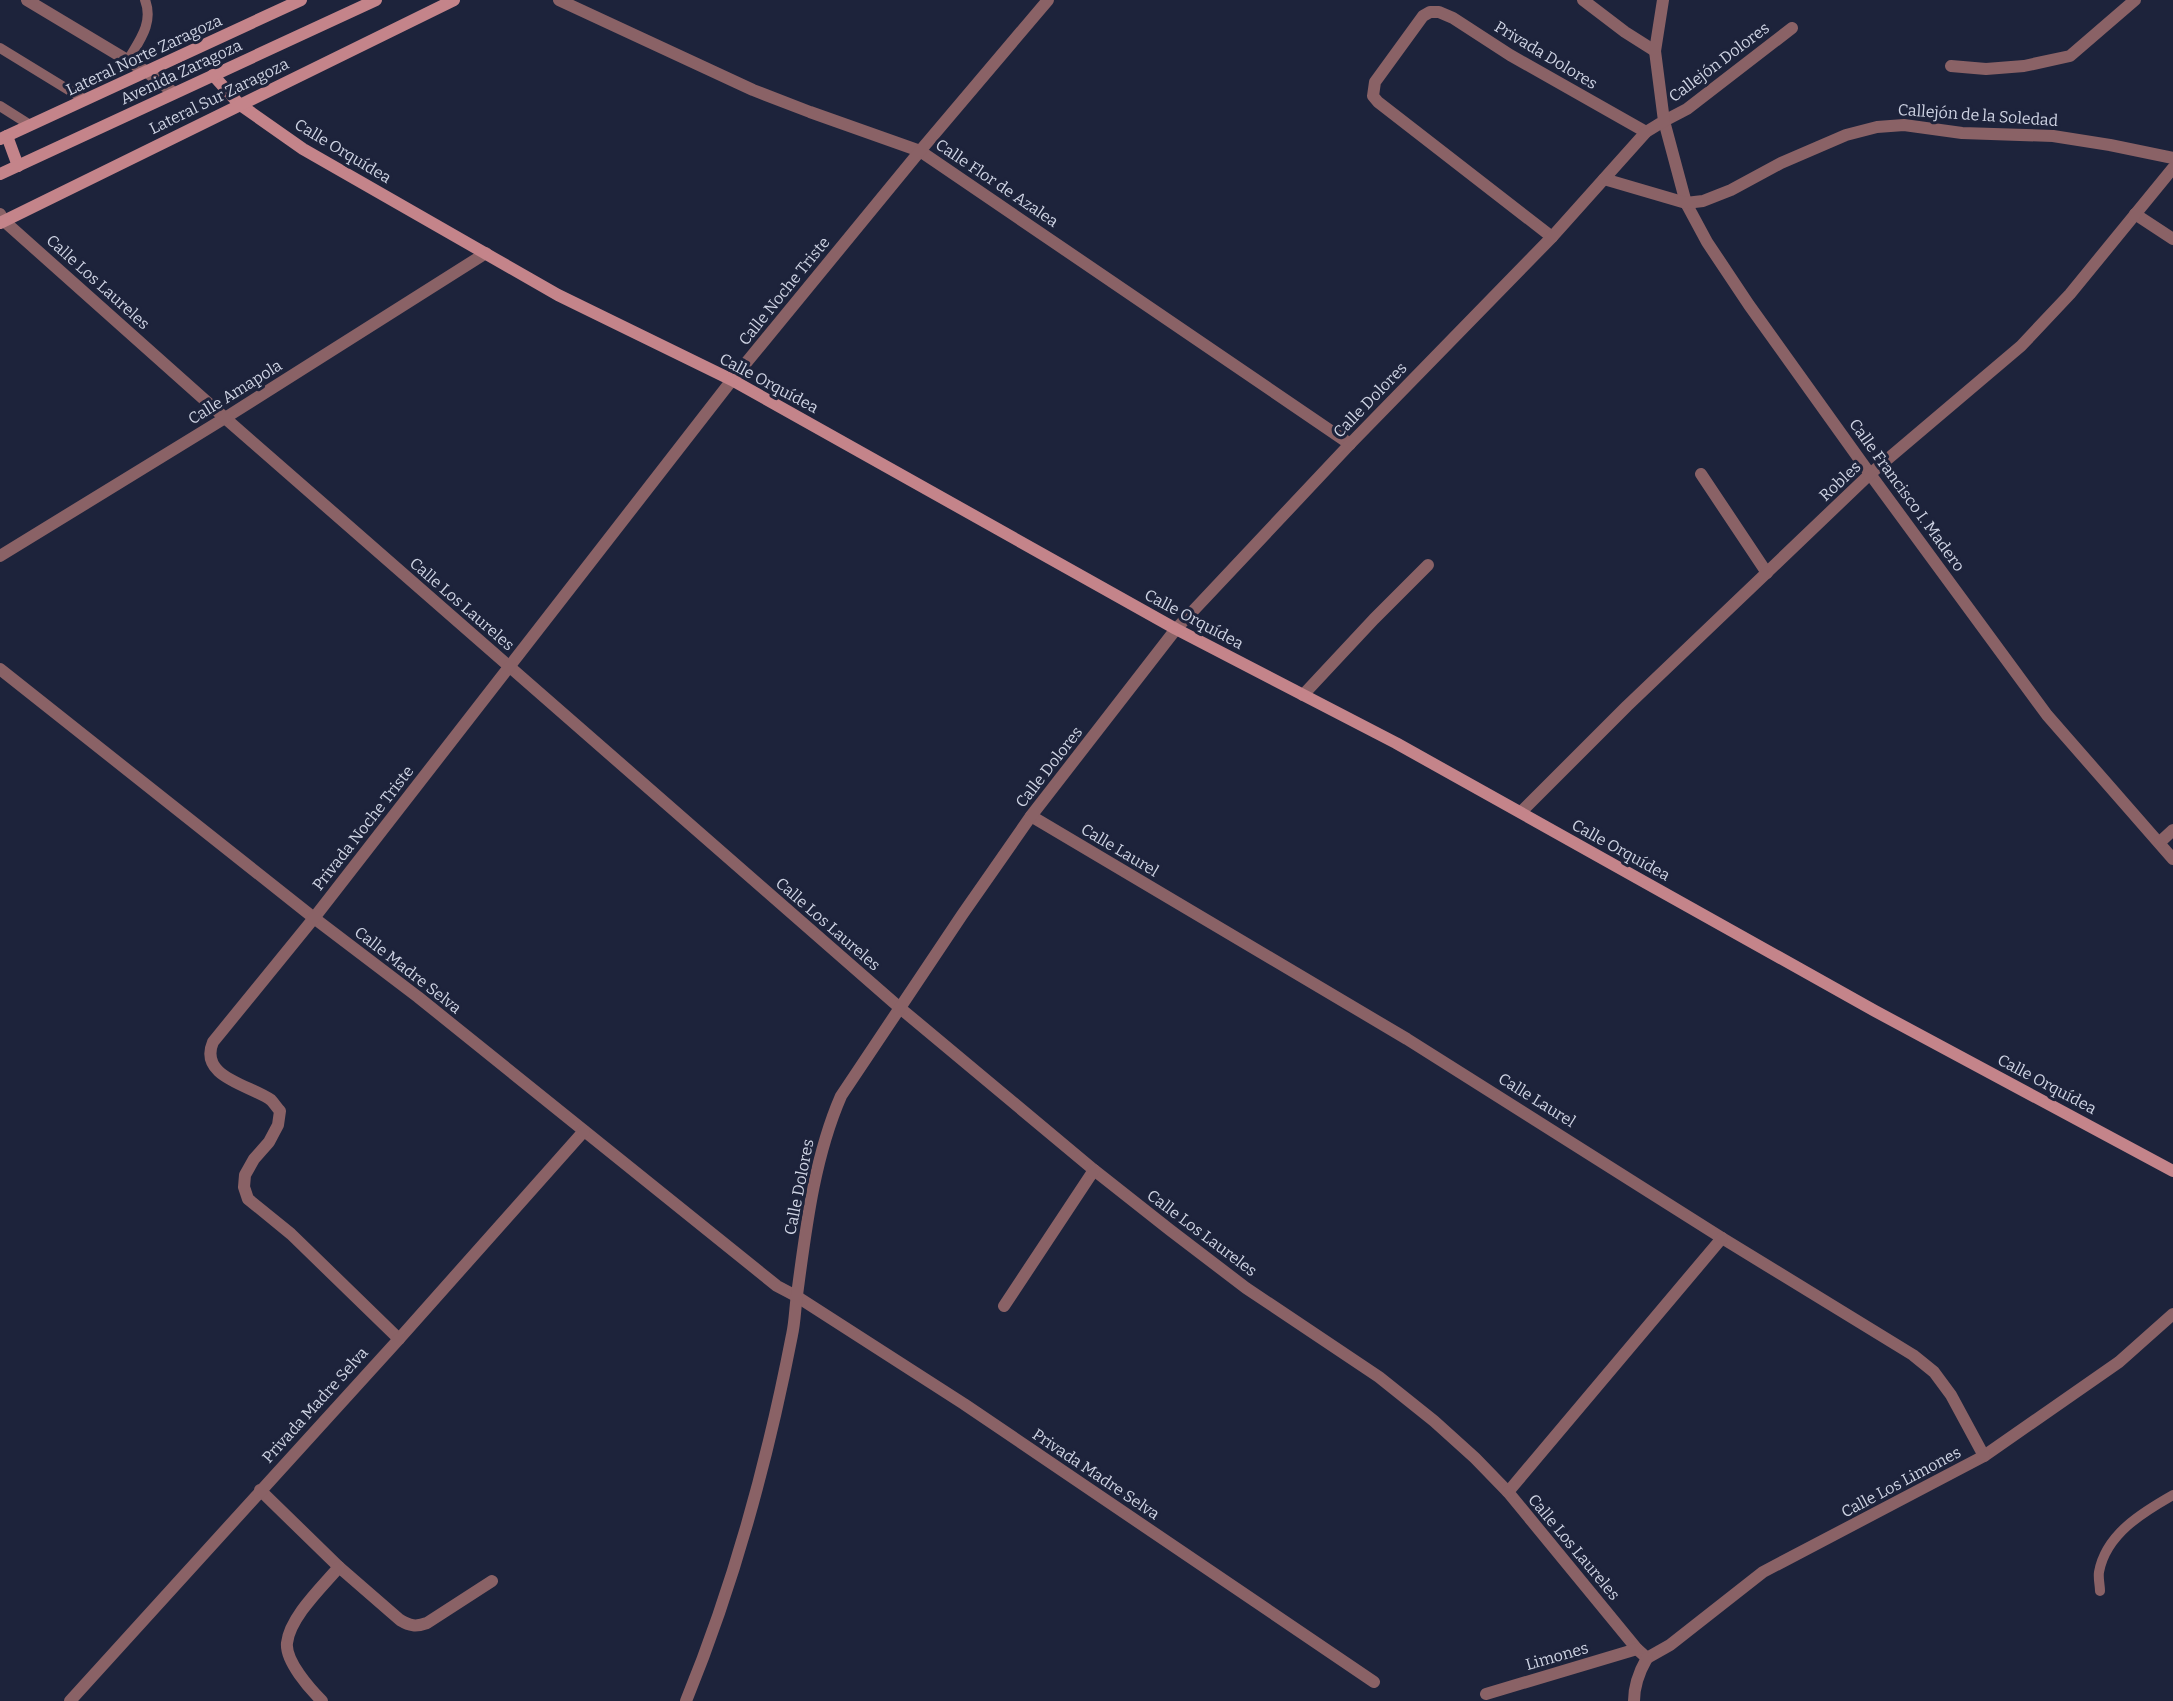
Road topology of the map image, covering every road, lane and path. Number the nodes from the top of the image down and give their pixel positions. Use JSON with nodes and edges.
{"nodes":[{"id":1,"x":27,"y":0,"type":"edge"},
{"id":2,"x":145,"y":0,"type":"edge"},
{"id":3,"x":301,"y":0,"type":"edge"},
{"id":4,"x":376,"y":0,"type":"edge"},
{"id":5,"x":454,"y":0,"type":"edge"},
{"id":6,"x":559,"y":0,"type":"edge"},
{"id":7,"x":1048,"y":0,"type":"edge"},
{"id":8,"x":1582,"y":0,"type":"edge"},
{"id":9,"x":1663,"y":0,"type":"edge"},
{"id":10,"x":2135,"y":0,"type":"edge"},
{"id":11,"x":1792,"y":28,"type":"dead end"},
{"id":12,"x":0,"y":48,"type":"edge"},
{"id":13,"x":1655,"y":51,"type":"junction"},
{"id":14,"x":128,"y":60,"type":"junction"},
{"id":15,"x":1951,"y":66,"type":"dead end"},
{"id":16,"x":147,"y":72,"type":"junction"},
{"id":17,"x":213,"y":75,"type":"junction"},
{"id":18,"x":174,"y":93,"type":"junction"},
{"id":19,"x":85,"y":100,"type":"junction"},
{"id":20,"x":239,"y":104,"type":"junction"},
{"id":21,"x":0,"y":106,"type":"edge"},
{"id":22,"x":1664,"y":121,"type":"junction"},
{"id":23,"x":30,"y":125,"type":"junction"},
{"id":24,"x":1646,"y":132,"type":"junction"},
{"id":25,"x":4,"y":137,"type":"edge"},
{"id":26,"x":920,"y":151,"type":"junction"},
{"id":27,"x":2173,"y":158,"type":"edge"},
{"id":28,"x":18,"y":166,"type":"junction"},
{"id":29,"x":2173,"y":168,"type":"edge"},
{"id":30,"x":0,"y":174,"type":"edge"},
{"id":31,"x":1604,"y":179,"type":"junction"},
{"id":32,"x":1686,"y":203,"type":"junction"},
{"id":33,"x":2135,"y":214,"type":"junction"},
{"id":34,"x":1,"y":219,"type":"edge"},
{"id":35,"x":1552,"y":237,"type":"junction"},
{"id":36,"x":2173,"y":239,"type":"edge"},
{"id":37,"x":486,"y":254,"type":"junction"},
{"id":38,"x":732,"y":380,"type":"junction"},
{"id":39,"x":225,"y":418,"type":"junction"},
{"id":40,"x":1350,"y":444,"type":"junction"},
{"id":41,"x":1701,"y":474,"type":"dead end"},
{"id":42,"x":1870,"y":474,"type":"junction"},
{"id":43,"x":0,"y":556,"type":"edge"},
{"id":44,"x":1428,"y":566,"type":"dead end"},
{"id":45,"x":1767,"y":573,"type":"junction"},
{"id":46,"x":1176,"y":629,"type":"junction"},
{"id":47,"x":509,"y":666,"type":"junction"},
{"id":48,"x":0,"y":669,"type":"edge"},
{"id":49,"x":1304,"y":695,"type":"junction"},
{"id":50,"x":1521,"y":812,"type":"junction"},
{"id":51,"x":1031,"y":816,"type":"junction"},
{"id":52,"x":2173,"y":830,"type":"edge"},
{"id":53,"x":2160,"y":842,"type":"junction"},
{"id":54,"x":2173,"y":859,"type":"edge"},
{"id":55,"x":314,"y":918,"type":"junction"},
{"id":56,"x":900,"y":1008,"type":"junction"},
{"id":57,"x":584,"y":1131,"type":"junction"},
{"id":58,"x":1094,"y":1170,"type":"junction"},
{"id":59,"x":2173,"y":1171,"type":"edge"},
{"id":60,"x":1722,"y":1238,"type":"junction"},
{"id":61,"x":796,"y":1296,"type":"junction"},
{"id":62,"x":1004,"y":1306,"type":"dead end"},
{"id":63,"x":2173,"y":1314,"type":"edge"},
{"id":64,"x":399,"y":1339,"type":"junction"},
{"id":65,"x":1984,"y":1456,"type":"junction"},
{"id":66,"x":260,"y":1490,"type":"junction"},
{"id":67,"x":1508,"y":1492,"type":"junction"},
{"id":68,"x":2173,"y":1495,"type":"edge"},
{"id":69,"x":339,"y":1567,"type":"junction"},
{"id":70,"x":492,"y":1581,"type":"dead end"},
{"id":71,"x":2100,"y":1591,"type":"dead end"},
{"id":72,"x":1637,"y":1649,"type":"junction"},
{"id":73,"x":1647,"y":1658,"type":"junction"},
{"id":74,"x":1374,"y":1682,"type":"dead end"},
{"id":75,"x":1486,"y":1694,"type":"dead end"},
{"id":76,"x":70,"y":1701,"type":"edge"},
{"id":77,"x":322,"y":1701,"type":"edge"},
{"id":78,"x":686,"y":1701,"type":"edge"},
{"id":79,"x":1634,"y":1701,"type":"edge"}],
"edges":[{"from":1,"to":14,"type":"street"},
{"from":2,"to":14,"type":"lane"},
{"from":3,"to":16,"type":"street","name":"Lateral Norte Zaragoza"},
{"from":4,"to":17,"type":"street","name":"Avenida Zaragoza"},
{"from":5,"to":20,"type":"street","name":"Lateral Sur Zaragoza"},
{"from":6,"to":26,"type":"street","name":"Calle Flor de Azalea"},
{"from":7,"to":26,"type":"street","name":"Calle Noche Triste"},
{"from":8,"to":13,"type":"street"},
{"from":9,"to":13,"type":"street"},
{"from":10,"to":15,"type":"street"},
{"from":11,"to":22,"type":"street","name":"Callejón Dolores"},
{"from":12,"to":19,"type":"lane"},
{"from":13,"to":22,"type":"street"},
{"from":14,"to":16,"type":"street"},
{"from":16,"to":18,"type":"street"},
{"from":16,"to":19,"type":"street","name":"Lateral Norte Zaragoza"},
{"from":17,"to":18,"type":"street","name":"Avenida Zaragoza"},
{"from":17,"to":20,"type":"street","name":"Calle Orquídea"},
{"from":18,"to":28,"type":"street","name":"Avenida Zaragoza"},
{"from":19,"to":23,"type":"street","name":"Lateral Norte Zaragoza"},
{"from":20,"to":34,"type":"street","name":"Lateral Sur Zaragoza"},
{"from":20,"to":37,"type":"street","name":"Calle Orquídea"},
{"from":21,"to":23,"type":"lane"},
{"from":22,"to":24,"type":"street","name":"Calle Dolores"},
{"from":22,"to":32,"type":"street","name":"Calle Francisco I. Madero"},
{"from":23,"to":25,"type":"street","name":"Lateral Norte Zaragoza"},
{"from":24,"to":31,"type":"street","name":"Calle Dolores"},
{"from":24,"to":35,"type":"street","name":"Privada Dolores"},
{"from":25,"to":28,"type":"street"},
{"from":26,"to":38,"type":"street","name":"Calle Noche Triste"},
{"from":26,"to":40,"type":"street","name":"Calle Flor de Azalea"},
{"from":27,"to":32,"type":"street","name":"Callejón de la Soledad"},
{"from":28,"to":30,"type":"street","name":"Avenida Zaragoza"},
{"from":29,"to":33,"type":"street","name":"Robles"},
{"from":31,"to":32,"type":"street"},
{"from":31,"to":35,"type":"street","name":"Calle Dolores"},
{"from":32,"to":42,"type":"street","name":"Calle Francisco I. Madero"},
{"from":33,"to":36,"type":"street"},
{"from":33,"to":42,"type":"street","name":"Robles"},
{"from":34,"to":39,"type":"street","name":"Calle Los Laureles"},
{"from":35,"to":40,"type":"street","name":"Calle Dolores"},
{"from":37,"to":38,"type":"street","name":"Calle Orquídea"},
{"from":37,"to":39,"type":"street","name":"Calle Amapola"},
{"from":38,"to":46,"type":"street","name":"Calle Orquídea"},
{"from":38,"to":47,"type":"street","name":"Calle Noche Triste"},
{"from":39,"to":43,"type":"street","name":"Calle Amapola"},
{"from":39,"to":47,"type":"street","name":"Calle Los Laureles"},
{"from":40,"to":46,"type":"street","name":"Calle Dolores"},
{"from":41,"to":45,"type":"street"},
{"from":42,"to":45,"type":"street","name":"Robles"},
{"from":42,"to":53,"type":"street","name":"Calle Francisco I. Madero"},
{"from":44,"to":49,"type":"street"},
{"from":45,"to":50,"type":"street","name":"Robles"},
{"from":46,"to":49,"type":"street","name":"Calle Orquídea"},
{"from":46,"to":51,"type":"street","name":"Calle Dolores"},
{"from":47,"to":55,"type":"street","name":"Privada Noche Triste"},
{"from":47,"to":56,"type":"street","name":"Calle Los Laureles"},
{"from":48,"to":55,"type":"street","name":"Calle Madre Selva"},
{"from":49,"to":50,"type":"street","name":"Calle Orquídea"},
{"from":50,"to":59,"type":"street","name":"Calle Orquídea"},
{"from":51,"to":56,"type":"street","name":"Calle Dolores"},
{"from":51,"to":60,"type":"street","name":"Calle Laurel"},
{"from":52,"to":53,"type":"street"},
{"from":53,"to":54,"type":"street","name":"Calle Francisco I. Madero"},
{"from":55,"to":57,"type":"street","name":"Calle Madre Selva"},
{"from":55,"to":64,"type":"street","name":"Privada Noche Triste"},
{"from":56,"to":58,"type":"street","name":"Calle Los Laureles"},
{"from":56,"to":61,"type":"street","name":"Calle Dolores"},
{"from":57,"to":61,"type":"street","name":"Calle Madre Selva"},
{"from":57,"to":64,"type":"street","name":"Privada Madre Selva"},
{"from":58,"to":62,"type":"street"},
{"from":58,"to":67,"type":"street","name":"Calle Los Laureles"},
{"from":60,"to":65,"type":"street","name":"Calle Laurel"},
{"from":60,"to":67,"type":"street"},
{"from":61,"to":74,"type":"street","name":"Privada Madre Selva"},
{"from":61,"to":78,"type":"street","name":"Calle Dolores"},
{"from":63,"to":65,"type":"street","name":"Calle Los Limones"},
{"from":64,"to":66,"type":"street","name":"Privada Madre Selva"},
{"from":65,"to":73,"type":"street","name":"Calle Los Limones"},
{"from":66,"to":69,"type":"street"},
{"from":66,"to":76,"type":"street","name":"Privada Madre Selva"},
{"from":67,"to":72,"type":"street","name":"Calle Los Laureles"},
{"from":68,"to":71,"type":"lane"},
{"from":69,"to":70,"type":"street"},
{"from":69,"to":77,"type":"street"},
{"from":72,"to":73,"type":"street"},
{"from":72,"to":75,"type":"street","name":"Limones"},
{"from":73,"to":79,"type":"street"}]}
